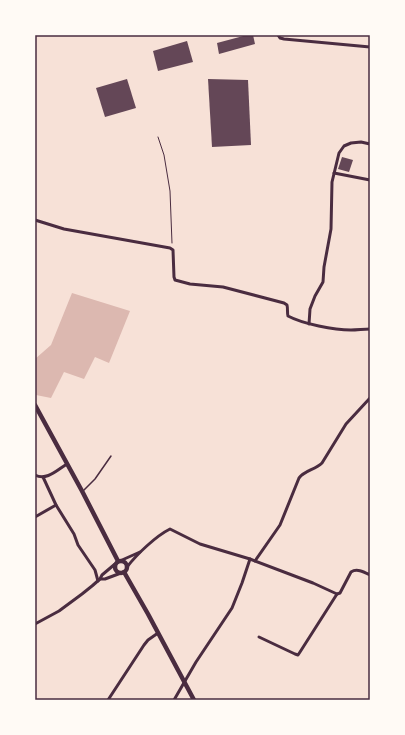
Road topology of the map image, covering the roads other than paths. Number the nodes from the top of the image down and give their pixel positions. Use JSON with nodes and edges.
{"nodes":[{"id":1,"x":278,"y":35,"type":"edge"},
{"id":2,"x":370,"y":47,"type":"edge"},
{"id":3,"x":370,"y":144,"type":"edge"},
{"id":4,"x":334,"y":173,"type":"junction"},
{"id":5,"x":370,"y":180,"type":"edge"},
{"id":6,"x":35,"y":220,"type":"edge"},
{"id":7,"x":309,"y":324,"type":"junction"},
{"id":8,"x":370,"y":329,"type":"edge"},
{"id":9,"x":370,"y":398,"type":"edge"},
{"id":10,"x":35,"y":405,"type":"edge"},
{"id":11,"x":111,"y":456,"type":"dead end"},
{"id":12,"x":67,"y":464,"type":"junction"},
{"id":13,"x":35,"y":475,"type":"edge"},
{"id":14,"x":43,"y":477,"type":"junction"},
{"id":15,"x":82,"y":491,"type":"junction"},
{"id":16,"x":56,"y":505,"type":"junction"},
{"id":17,"x":35,"y":517,"type":"edge"},
{"id":18,"x":142,"y":551,"type":"junction"},
{"id":19,"x":250,"y":559,"type":"junction"},
{"id":20,"x":255,"y":561,"type":"junction"},
{"id":21,"x":119,"y":562,"type":"junction"},
{"id":22,"x":127,"y":567,"type":"junction"},
{"id":23,"x":122,"y":573,"type":"junction"},
{"id":24,"x":370,"y":575,"type":"edge"},
{"id":25,"x":99,"y":580,"type":"junction"},
{"id":26,"x":337,"y":594,"type":"junction"},
{"id":27,"x":35,"y":624,"type":"edge"},
{"id":28,"x":158,"y":632,"type":"junction"},
{"id":29,"x":259,"y":637,"type":"dead end"},
{"id":30,"x":184,"y":683,"type":"junction"},
{"id":31,"x":108,"y":700,"type":"edge"},
{"id":32,"x":174,"y":700,"type":"edge"},
{"id":33,"x":194,"y":700,"type":"edge"}],
"edges":[{"from":1,"to":2,"type":"street"},
{"from":3,"to":4,"type":"street"},
{"from":4,"to":5,"type":"street"},
{"from":4,"to":7,"type":"street"},
{"from":6,"to":7,"type":"street"},
{"from":7,"to":8,"type":"street"},
{"from":9,"to":20,"type":"street"},
{"from":10,"to":12,"type":"main road"},
{"from":11,"to":15,"type":"lane"},
{"from":12,"to":14,"type":"street"},
{"from":12,"to":15,"type":"main road"},
{"from":13,"to":14,"type":"street"},
{"from":14,"to":16,"type":"street"},
{"from":15,"to":21,"type":"main road"},
{"from":16,"to":17,"type":"street"},
{"from":16,"to":25,"type":"street"},
{"from":18,"to":19,"type":"street"},
{"from":18,"to":21,"type":"street"},
{"from":18,"to":22,"type":"street"},
{"from":19,"to":20,"type":"street"},
{"from":19,"to":30,"type":"street"},
{"from":20,"to":26,"type":"street"},
{"from":21,"to":22,"type":"main road"},
{"from":21,"to":23,"type":"main road"},
{"from":21,"to":25,"type":"street"},
{"from":22,"to":23,"type":"main road"},
{"from":23,"to":25,"type":"street"},
{"from":23,"to":28,"type":"main road"},
{"from":24,"to":26,"type":"street"},
{"from":25,"to":27,"type":"street"},
{"from":26,"to":29,"type":"street"},
{"from":28,"to":30,"type":"main road"},
{"from":28,"to":31,"type":"street"},
{"from":30,"to":32,"type":"street"},
{"from":30,"to":33,"type":"main road"}]}
